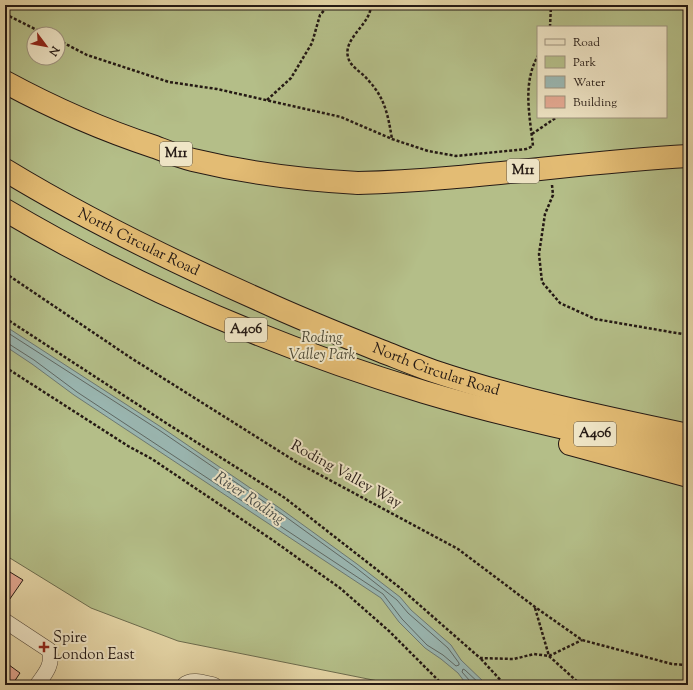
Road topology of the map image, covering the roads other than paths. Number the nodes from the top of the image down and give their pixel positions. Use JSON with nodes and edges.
{"nodes":[{"id":1,"x":5,"y":82,"type":"edge"},
{"id":2,"x":688,"y":156,"type":"edge"},
{"id":3,"x":5,"y":170,"type":"edge"},
{"id":4,"x":5,"y":210,"type":"edge"},
{"id":5,"x":502,"y":412,"type":"junction"},
{"id":6,"x":688,"y":435,"type":"edge"},
{"id":7,"x":688,"y":454,"type":"edge"},
{"id":8,"x":688,"y":476,"type":"edge"},
{"id":9,"x":5,"y":621,"type":"edge"},
{"id":10,"x":37,"y":685,"type":"edge"},
{"id":11,"x":184,"y":685,"type":"edge"},
{"id":12,"x":214,"y":685,"type":"edge"}],
"edges":[{"from":1,"to":2,"type":"highway","number":"M11","bridge":true},
{"from":3,"to":6,"type":"highway","name":"North Circular Road","number":"A406"},
{"from":4,"to":5,"type":"highway","name":"North Circular Road","number":"A406"},
{"from":5,"to":7,"type":"highway","name":"North Circular Road","number":"A406"},
{"from":5,"to":8,"type":"highway"},
{"from":9,"to":10,"type":"lane"},
{"from":11,"to":12,"type":"lane"}]}
